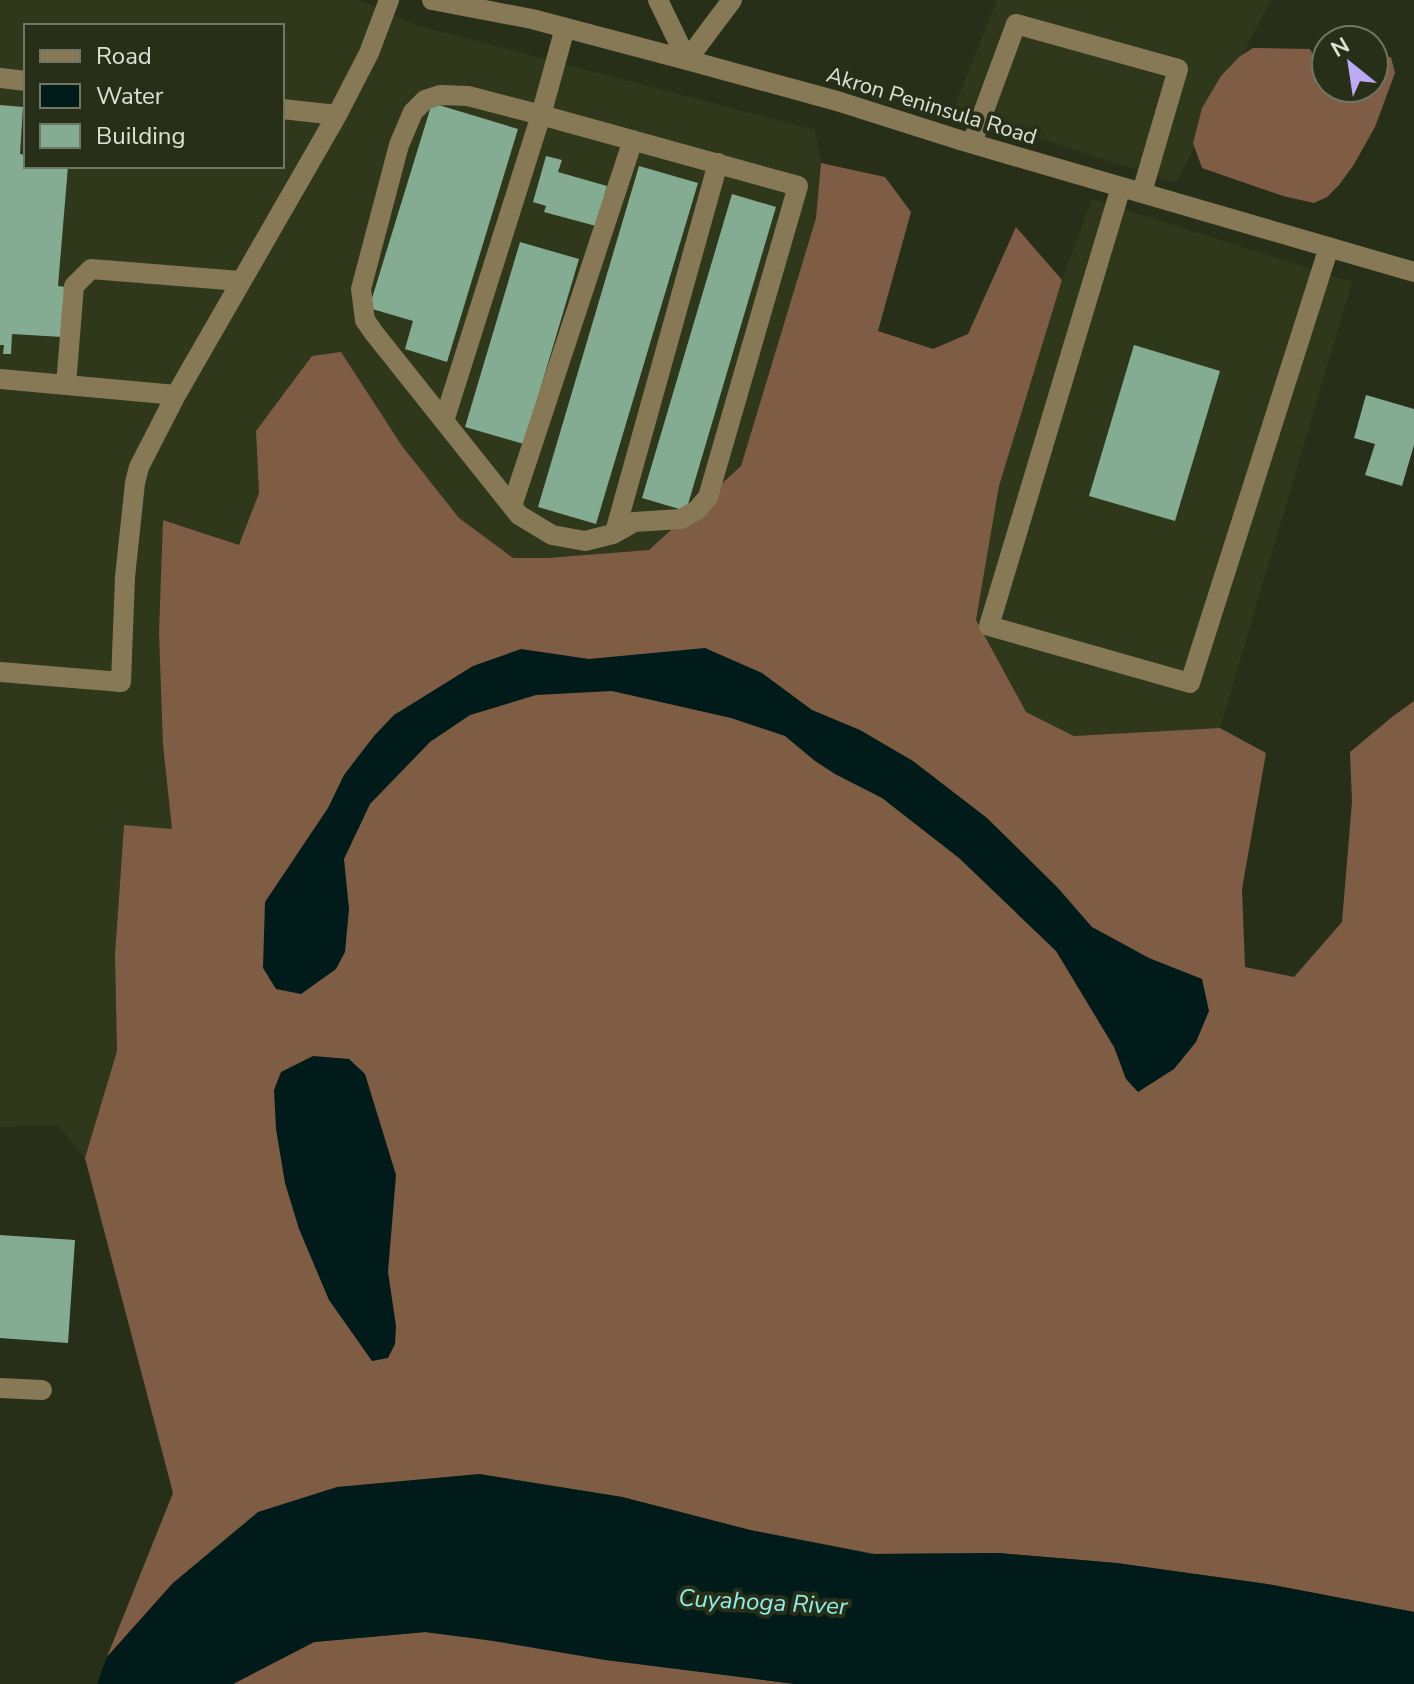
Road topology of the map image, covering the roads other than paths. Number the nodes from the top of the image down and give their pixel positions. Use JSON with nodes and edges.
{"nodes":[{"id":1,"x":389,"y":0,"type":"edge"},
{"id":2,"x":432,"y":0,"type":"edge"},
{"id":3,"x":658,"y":0,"type":"edge"},
{"id":4,"x":732,"y":0,"type":"edge"},
{"id":5,"x":565,"y":28,"type":"junction"},
{"id":6,"x":687,"y":60,"type":"junction"},
{"id":7,"x":0,"y":78,"type":"edge"},
{"id":8,"x":24,"y":81,"type":"edge"},
{"id":9,"x":284,"y":109,"type":"edge"},
{"id":10,"x":337,"y":115,"type":"junction"},
{"id":11,"x":541,"y":115,"type":"junction"},
{"id":12,"x":633,"y":140,"type":"junction"},
{"id":13,"x":972,"y":143,"type":"junction"},
{"id":14,"x":718,"y":163,"type":"junction"},
{"id":15,"x":1121,"y":187,"type":"junction"},
{"id":16,"x":1142,"y":192,"type":"junction"},
{"id":17,"x":1329,"y":247,"type":"junction"},
{"id":18,"x":1414,"y":272,"type":"edge"},
{"id":19,"x":240,"y":281,"type":"junction"},
{"id":20,"x":0,"y":379,"type":"edge"},
{"id":21,"x":66,"y":385,"type":"junction"},
{"id":22,"x":176,"y":395,"type":"junction"},
{"id":23,"x":444,"y":421,"type":"junction"},
{"id":24,"x":512,"y":506,"type":"junction"},
{"id":25,"x":615,"y":532,"type":"junction"},
{"id":26,"x":0,"y":672,"type":"edge"},
{"id":27,"x":0,"y":1388,"type":"edge"},
{"id":28,"x":42,"y":1390,"type":"dead end"}],
"edges":[{"from":1,"to":10,"type":"street"},
{"from":2,"to":5,"type":"street","name":"Akron Peninsula Road"},
{"from":3,"to":6,"type":"street"},
{"from":4,"to":6,"type":"street"},
{"from":5,"to":6,"type":"street","name":"Akron Peninsula Road"},
{"from":5,"to":11,"type":"street"},
{"from":6,"to":13,"type":"street","name":"Akron Peninsula Road"},
{"from":7,"to":8,"type":"street"},
{"from":9,"to":10,"type":"street"},
{"from":10,"to":19,"type":"street"},
{"from":11,"to":12,"type":"street"},
{"from":11,"to":23,"type":"street"},
{"from":11,"to":23,"type":"street"},
{"from":12,"to":14,"type":"street"},
{"from":12,"to":24,"type":"street"},
{"from":13,"to":15,"type":"street","name":"Akron Peninsula Road"},
{"from":13,"to":16,"type":"street"},
{"from":14,"to":25,"type":"street"},
{"from":14,"to":25,"type":"street"},
{"from":15,"to":16,"type":"street","name":"Akron Peninsula Road"},
{"from":15,"to":17,"type":"street"},
{"from":16,"to":17,"type":"street","name":"Akron Peninsula Road"},
{"from":17,"to":18,"type":"street","name":"Akron Peninsula Road"},
{"from":19,"to":21,"type":"street"},
{"from":19,"to":22,"type":"street"},
{"from":20,"to":21,"type":"street"},
{"from":21,"to":22,"type":"street"},
{"from":22,"to":26,"type":"street"},
{"from":23,"to":24,"type":"street"},
{"from":24,"to":25,"type":"street"},
{"from":27,"to":28,"type":"street"}]}
